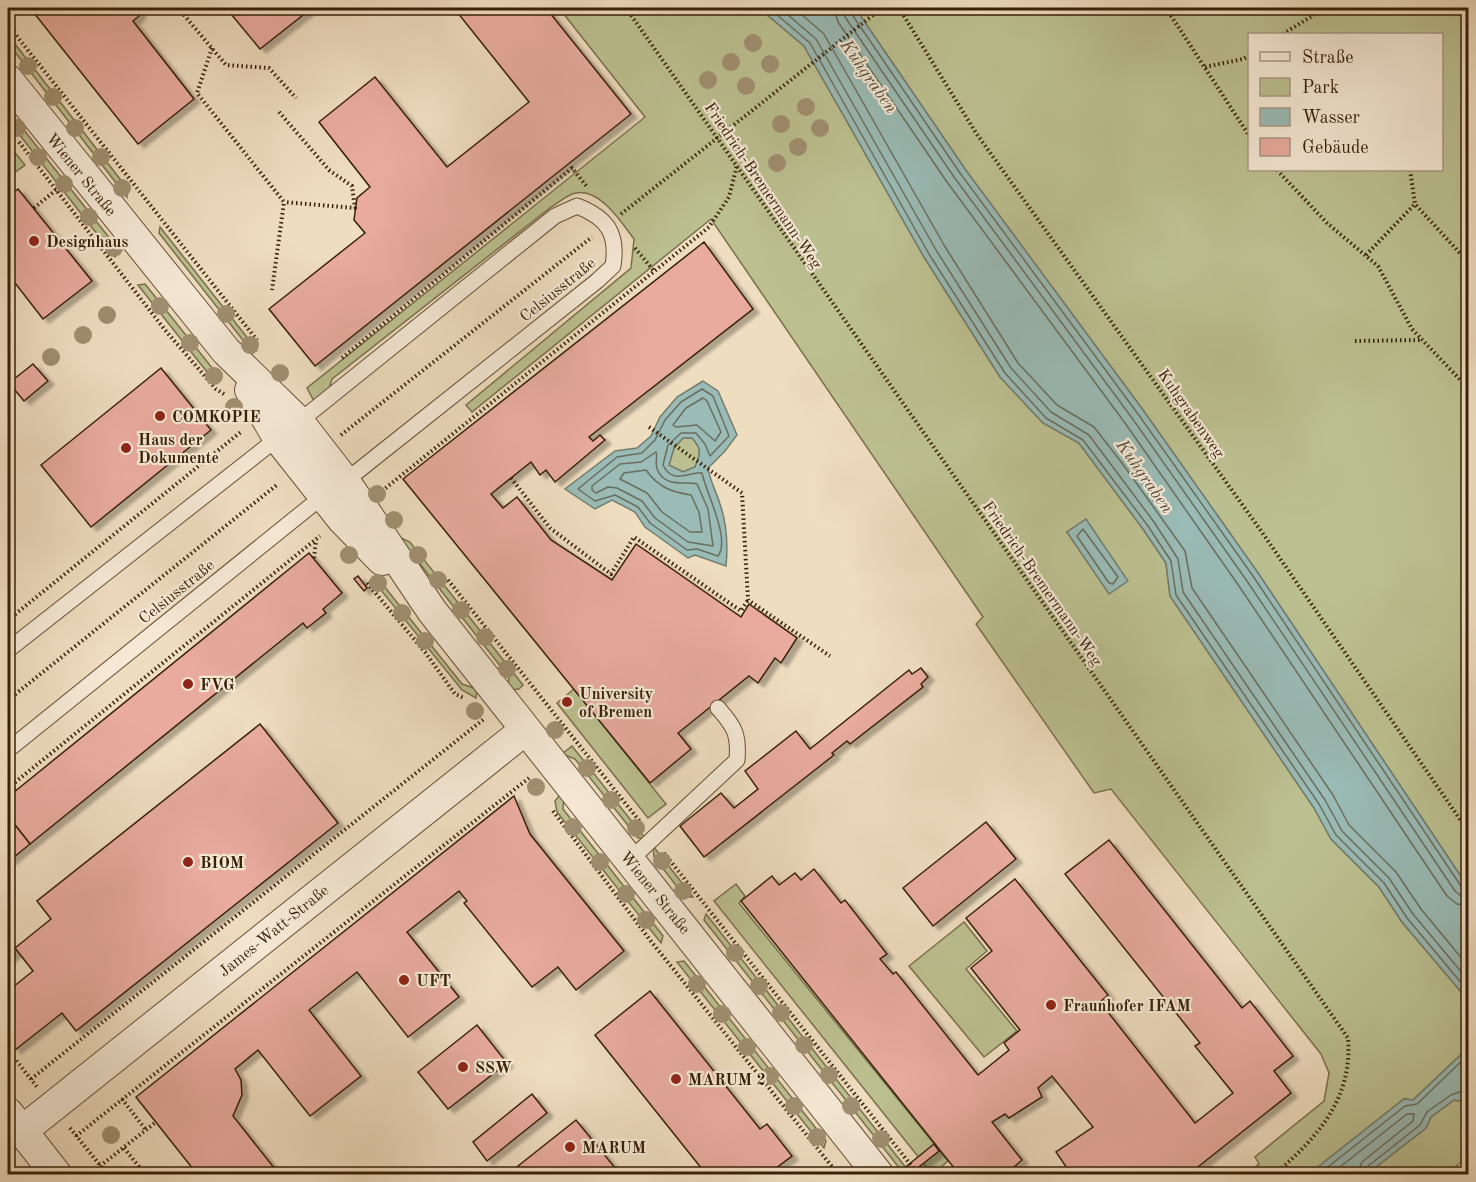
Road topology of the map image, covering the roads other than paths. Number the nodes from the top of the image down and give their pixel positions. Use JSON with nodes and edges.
{"nodes":[{"id":1,"x":8,"y":80,"type":"edge"},
{"id":2,"x":280,"y":424,"type":"junction"},
{"id":3,"x":334,"y":488,"type":"junction"},
{"id":4,"x":432,"y":611,"type":"junction"},
{"id":5,"x":8,"y":650,"type":"edge"},
{"id":6,"x":718,"y":708,"type":"dead end"},
{"id":7,"x":517,"y":735,"type":"junction"},
{"id":8,"x":8,"y":750,"type":"edge"},
{"id":9,"x":630,"y":860,"type":"junction"},
{"id":10,"x":15,"y":1122,"type":"edge"},
{"id":11,"x":56,"y":1174,"type":"edge"},
{"id":12,"x":878,"y":1174,"type":"edge"}],
"edges":[{"from":1,"to":2,"type":"street","name":"Wiener Straße"},
{"from":2,"to":3,"type":"street","name":"Wiener Straße"},
{"from":2,"to":3,"type":"lane","name":"Celsiusstraße"},
{"from":2,"to":5,"type":"lane"},
{"from":3,"to":4,"type":"street","name":"Wiener Straße"},
{"from":3,"to":4,"type":"street","name":"Wiener Straße"},
{"from":3,"to":8,"type":"lane","name":"Celsiusstraße"},
{"from":4,"to":7,"type":"street","name":"Wiener Straße"},
{"from":6,"to":9,"type":"lane"},
{"from":7,"to":9,"type":"street","name":"Wiener Straße"},
{"from":7,"to":10,"type":"street","name":"James-Watt-Straße"},
{"from":9,"to":12,"type":"street","name":"Wiener Straße"},
{"from":10,"to":11,"type":"street"}]}
